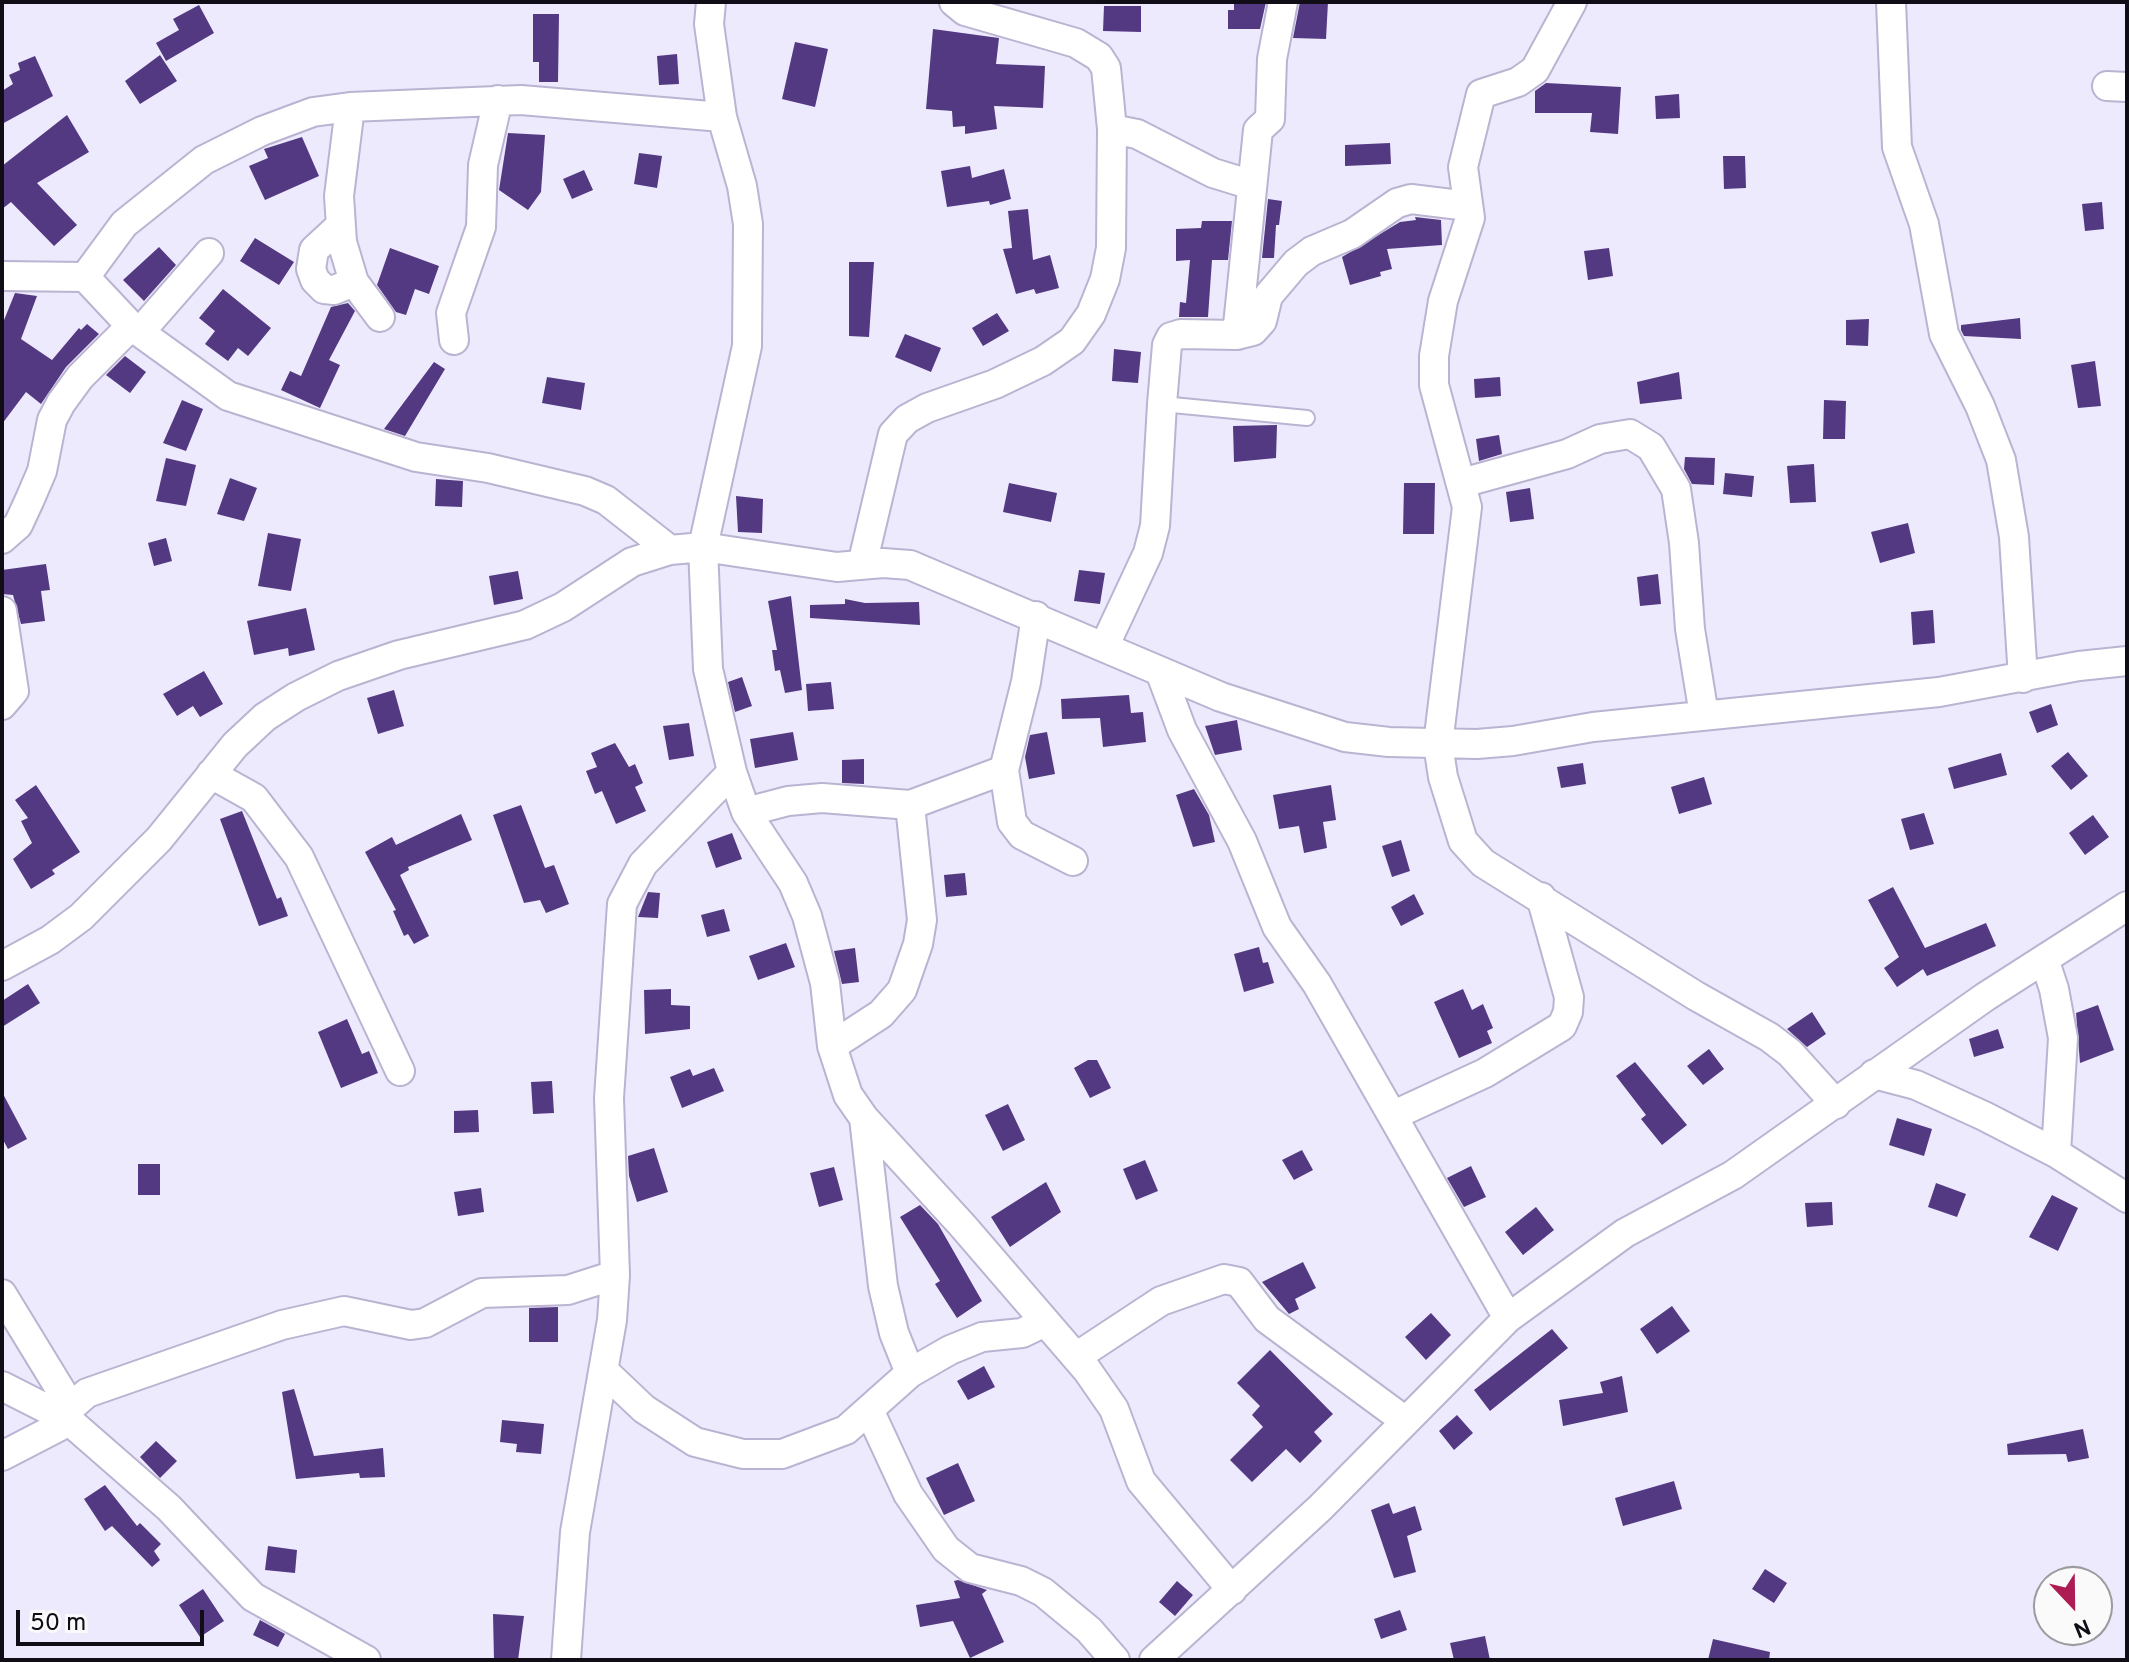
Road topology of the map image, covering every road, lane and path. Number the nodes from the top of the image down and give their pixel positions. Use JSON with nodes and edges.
{"nodes":[{"id":1,"x":711,"y":2,"type":"edge"},
{"id":2,"x":954,"y":2,"type":"edge"},
{"id":3,"x":1283,"y":2,"type":"edge"},
{"id":4,"x":1572,"y":2,"type":"edge"},
{"id":5,"x":1891,"y":2,"type":"edge"},
{"id":6,"x":498,"y":100,"type":"junction"},
{"id":7,"x":350,"y":107,"type":"junction"},
{"id":8,"x":722,"y":117,"type":"junction"},
{"id":9,"x":1112,"y":129,"type":"junction"},
{"id":10,"x":1252,"y":185,"type":"junction"},
{"id":11,"x":1468,"y":206,"type":"junction"},
{"id":12,"x":209,"y":253,"type":"dead end"},
{"id":13,"x":2,"y":276,"type":"edge"},
{"id":14,"x":85,"y":277,"type":"junction"},
{"id":15,"x":380,"y":317,"type":"dead end"},
{"id":16,"x":136,"y":329,"type":"junction"},
{"id":17,"x":1237,"y":335,"type":"junction"},
{"id":18,"x":454,"y":340,"type":"dead end"},
{"id":19,"x":1162,"y":404,"type":"junction"},
{"id":20,"x":1307,"y":418,"type":"dead end"},
{"id":21,"x":1462,"y":483,"type":"junction"},
{"id":22,"x":2,"y":539,"type":"edge"},
{"id":23,"x":703,"y":547,"type":"junction"},
{"id":24,"x":670,"y":550,"type":"junction"},
{"id":25,"x":862,"y":565,"type":"junction"},
{"id":26,"x":2,"y":611,"type":"edge"},
{"id":27,"x":1036,"y":616,"type":"junction"},
{"id":28,"x":1104,"y":647,"type":"junction"},
{"id":29,"x":2127,"y":661,"type":"edge"},
{"id":30,"x":1161,"y":674,"type":"junction"},
{"id":31,"x":2023,"y":678,"type":"junction"},
{"id":32,"x":2,"y":705,"type":"edge"},
{"id":33,"x":1704,"y":715,"type":"junction"},
{"id":34,"x":1438,"y":744,"type":"junction"},
{"id":35,"x":1004,"y":770,"type":"junction"},
{"id":36,"x":732,"y":772,"type":"junction"},
{"id":37,"x":211,"y":774,"type":"junction"},
{"id":38,"x":910,"y":805,"type":"junction"},
{"id":39,"x":746,"y":812,"type":"junction"},
{"id":40,"x":1073,"y":861,"type":"dead end"},
{"id":41,"x":1541,"y":897,"type":"junction"},
{"id":42,"x":2127,"y":906,"type":"edge"},
{"id":43,"x":2045,"y":962,"type":"junction"},
{"id":44,"x":2,"y":966,"type":"edge"},
{"id":45,"x":832,"y":1046,"type":"junction"},
{"id":46,"x":400,"y":1071,"type":"dead end"},
{"id":47,"x":1874,"y":1074,"type":"junction"},
{"id":48,"x":1836,"y":1104,"type":"junction"},
{"id":49,"x":1394,"y":1115,"type":"junction"},
{"id":50,"x":864,"y":1118,"type":"junction"},
{"id":51,"x":2056,"y":1153,"type":"junction"},
{"id":52,"x":2127,"y":1198,"type":"edge"},
{"id":53,"x":615,"y":1275,"type":"junction"},
{"id":54,"x":2,"y":1294,"type":"edge"},
{"id":55,"x":1508,"y":1318,"type":"junction"},
{"id":56,"x":1043,"y":1323,"type":"junction"},
{"id":57,"x":1076,"y":1357,"type":"junction"},
{"id":58,"x":605,"y":1372,"type":"junction"},
{"id":59,"x":910,"y":1373,"type":"junction"},
{"id":60,"x":2,"y":1386,"type":"edge"},
{"id":61,"x":870,"y":1412,"type":"junction"},
{"id":62,"x":69,"y":1413,"type":"junction"},
{"id":63,"x":1404,"y":1420,"type":"junction"},
{"id":64,"x":2,"y":1456,"type":"edge"},
{"id":65,"x":1232,"y":1590,"type":"junction"},
{"id":66,"x":366,"y":1660,"type":"edge"},
{"id":67,"x":566,"y":1660,"type":"edge"},
{"id":68,"x":1115,"y":1660,"type":"edge"},
{"id":69,"x":1154,"y":1660,"type":"edge"}],
"edges":[{"from":1,"to":8,"type":"street"},
{"from":2,"to":9,"type":"street"},
{"from":3,"to":10,"type":"street"},
{"from":4,"to":11,"type":"street"},
{"from":5,"to":31,"type":"street"},
{"from":6,"to":7,"type":"street"},
{"from":6,"to":8,"type":"street"},
{"from":6,"to":18,"type":"street"},
{"from":7,"to":14,"type":"street"},
{"from":7,"to":15,"type":"street"},
{"from":8,"to":23,"type":"street"},
{"from":9,"to":10,"type":"street"},
{"from":9,"to":25,"type":"street"},
{"from":10,"to":17,"type":"street"},
{"from":11,"to":17,"type":"street"},
{"from":11,"to":21,"type":"street"},
{"from":12,"to":16,"type":"street"},
{"from":13,"to":14,"type":"street"},
{"from":14,"to":16,"type":"street"},
{"from":16,"to":22,"type":"street"},
{"from":16,"to":24,"type":"street"},
{"from":17,"to":19,"type":"street"},
{"from":19,"to":20,"type":"lane"},
{"from":19,"to":28,"type":"street"},
{"from":21,"to":33,"type":"street"},
{"from":21,"to":34,"type":"street"},
{"from":23,"to":24,"type":"street"},
{"from":23,"to":25,"type":"street"},
{"from":23,"to":36,"type":"street"},
{"from":24,"to":37,"type":"street"},
{"from":25,"to":27,"type":"street"},
{"from":26,"to":32,"type":"street"},
{"from":27,"to":28,"type":"street"},
{"from":27,"to":35,"type":"street"},
{"from":28,"to":30,"type":"street"},
{"from":29,"to":31,"type":"street"},
{"from":30,"to":34,"type":"street"},
{"from":30,"to":49,"type":"street"},
{"from":31,"to":33,"type":"street"},
{"from":33,"to":34,"type":"street"},
{"from":34,"to":41,"type":"street"},
{"from":35,"to":38,"type":"street"},
{"from":35,"to":40,"type":"street"},
{"from":36,"to":39,"type":"street"},
{"from":36,"to":53,"type":"street"},
{"from":37,"to":44,"type":"street"},
{"from":37,"to":46,"type":"street"},
{"from":38,"to":39,"type":"street"},
{"from":38,"to":45,"type":"street"},
{"from":39,"to":45,"type":"street"},
{"from":41,"to":48,"type":"street"},
{"from":41,"to":49,"type":"street"},
{"from":42,"to":43,"type":"street"},
{"from":43,"to":47,"type":"street"},
{"from":43,"to":51,"type":"street"},
{"from":45,"to":50,"type":"street"},
{"from":47,"to":48,"type":"street"},
{"from":47,"to":51,"type":"street"},
{"from":48,"to":55,"type":"street"},
{"from":49,"to":55,"type":"street"},
{"from":50,"to":56,"type":"street"},
{"from":50,"to":59,"type":"street"},
{"from":51,"to":52,"type":"street"},
{"from":53,"to":58,"type":"street"},
{"from":53,"to":62,"type":"street"},
{"from":54,"to":62,"type":"street"},
{"from":55,"to":63,"type":"street"},
{"from":56,"to":57,"type":"street"},
{"from":56,"to":59,"type":"street"},
{"from":57,"to":63,"type":"street"},
{"from":57,"to":65,"type":"street"},
{"from":58,"to":61,"type":"street"},
{"from":58,"to":67,"type":"street"},
{"from":59,"to":61,"type":"street"},
{"from":60,"to":62,"type":"street"},
{"from":61,"to":68,"type":"street"},
{"from":62,"to":64,"type":"street"},
{"from":62,"to":66,"type":"street"},
{"from":63,"to":65,"type":"street"},
{"from":65,"to":69,"type":"street"}]}
